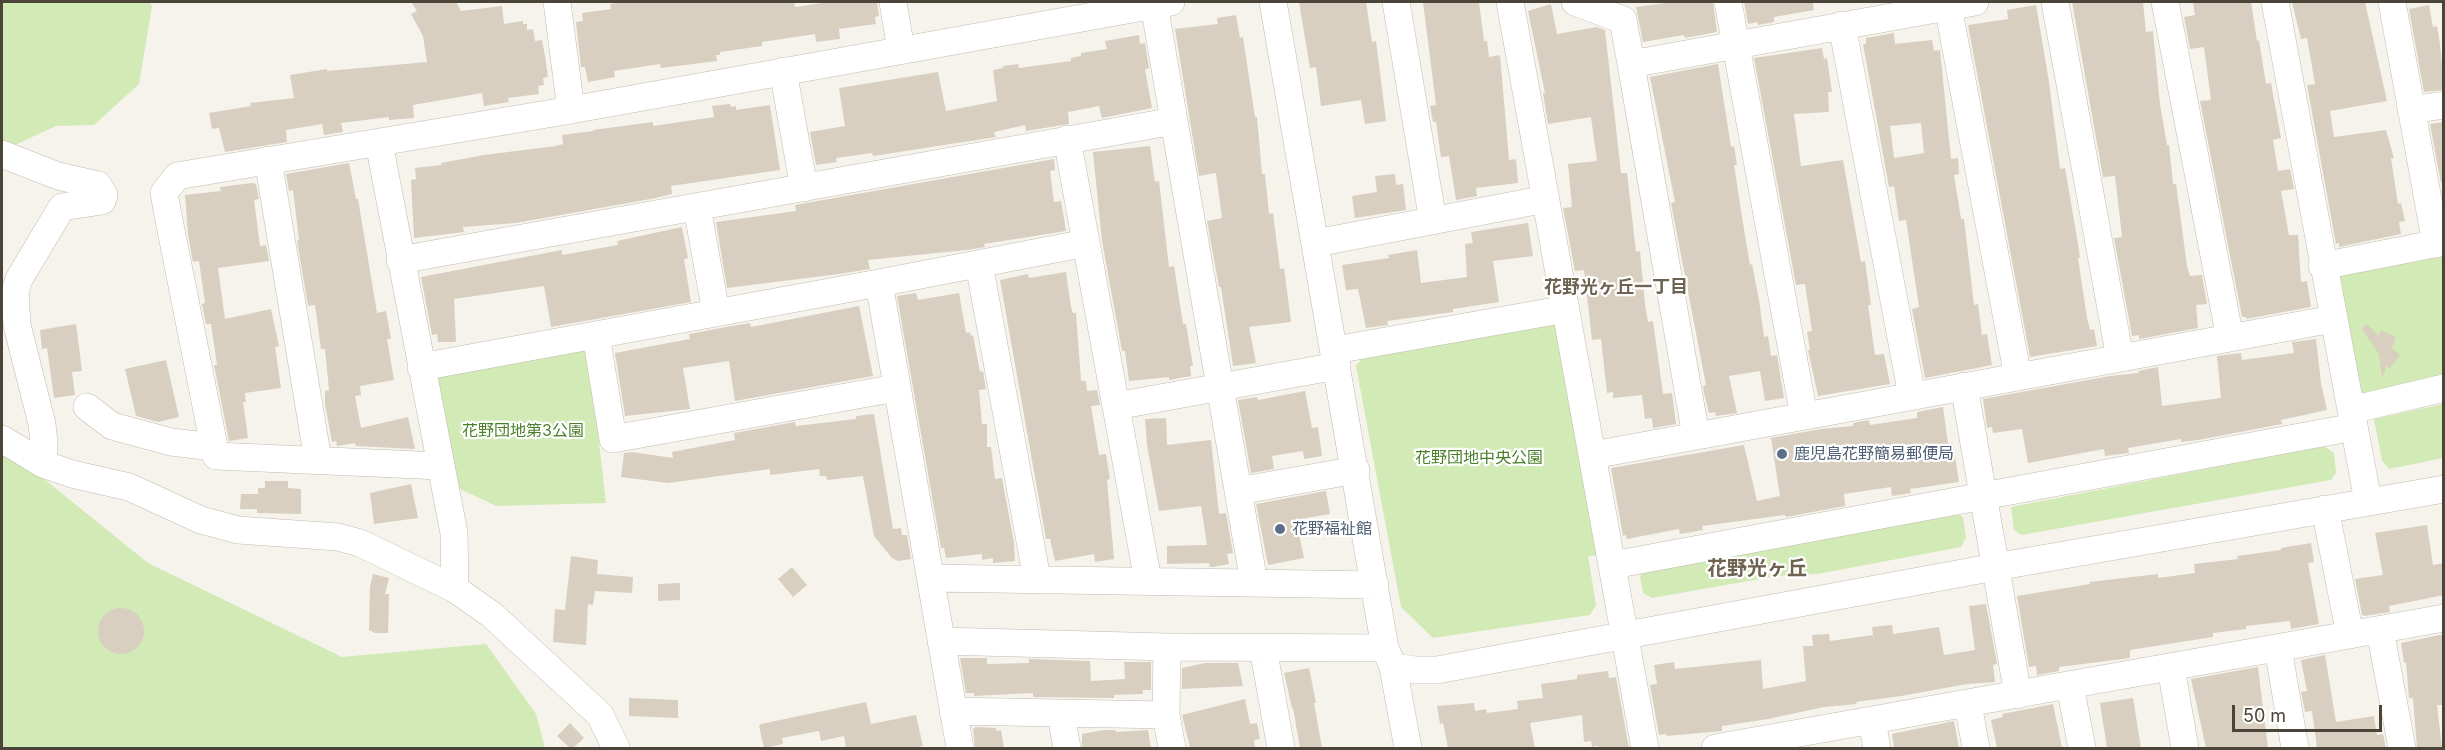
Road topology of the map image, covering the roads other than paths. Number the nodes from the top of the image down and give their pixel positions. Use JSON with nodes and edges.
{"nodes":[{"id":1,"x":557,"y":2,"type":"edge"},
{"id":2,"x":892,"y":2,"type":"edge"},
{"id":3,"x":1273,"y":2,"type":"edge"},
{"id":4,"x":1396,"y":2,"type":"edge"},
{"id":5,"x":1510,"y":2,"type":"edge"},
{"id":6,"x":1575,"y":2,"type":"edge"},
{"id":7,"x":1728,"y":2,"type":"edge"},
{"id":8,"x":1975,"y":2,"type":"edge"},
{"id":9,"x":2055,"y":2,"type":"edge"},
{"id":10,"x":2165,"y":2,"type":"edge"},
{"id":11,"x":2274,"y":2,"type":"edge"},
{"id":12,"x":2392,"y":2,"type":"edge"},
{"id":13,"x":1162,"y":3,"type":"edge"},
{"id":14,"x":1948,"y":6,"type":"junction"},
{"id":15,"x":1842,"y":25,"type":"junction"},
{"id":16,"x":1735,"y":44,"type":"junction"},
{"id":17,"x":901,"y":50,"type":"junction"},
{"id":18,"x":1631,"y":64,"type":"junction"},
{"id":19,"x":783,"y":71,"type":"junction"},
{"id":20,"x":2444,"y":105,"type":"edge"},
{"id":21,"x":571,"y":110,"type":"junction"},
{"id":22,"x":2411,"y":110,"type":"junction"},
{"id":23,"x":1174,"y":121,"type":"junction"},
{"id":24,"x":1067,"y":139,"type":"junction"},
{"id":25,"x":379,"y":143,"type":"junction"},
{"id":26,"x":2,"y":154,"type":"edge"},
{"id":27,"x":268,"y":160,"type":"junction"},
{"id":28,"x":804,"y":188,"type":"junction"},
{"id":29,"x":1546,"y":199,"type":"junction"},
{"id":30,"x":697,"y":207,"type":"junction"},
{"id":31,"x":1433,"y":221,"type":"junction"},
{"id":32,"x":1086,"y":243,"type":"junction"},
{"id":33,"x":1316,"y":243,"type":"junction"},
{"id":34,"x":2440,"y":243,"type":"edge"},
{"id":35,"x":400,"y":260,"type":"junction"},
{"id":36,"x":979,"y":264,"type":"junction"},
{"id":37,"x":2322,"y":266,"type":"junction"},
{"id":38,"x":879,"y":283,"type":"junction"},
{"id":39,"x":1566,"y":309,"type":"junction"},
{"id":40,"x":716,"y":313,"type":"junction"},
{"id":41,"x":2333,"y":319,"type":"junction"},
{"id":42,"x":596,"y":335,"type":"junction"},
{"id":43,"x":2230,"y":338,"type":"junction"},
{"id":44,"x":1336,"y":358,"type":"junction"},
{"id":45,"x":2120,"y":358,"type":"junction"},
{"id":46,"x":421,"y":367,"type":"junction"},
{"id":47,"x":2018,"y":376,"type":"junction"},
{"id":48,"x":1964,"y":386,"type":"junction"},
{"id":49,"x":1220,"y":387,"type":"junction"},
{"id":50,"x":896,"y":388,"type":"junction"},
{"id":51,"x":2444,"y":388,"type":"edge"},
{"id":52,"x":1911,"y":396,"type":"junction"},
{"id":53,"x":1116,"y":406,"type":"junction"},
{"id":54,"x":87,"y":407,"type":"dead end"},
{"id":55,"x":1804,"y":416,"type":"junction"},
{"id":56,"x":2353,"y":418,"type":"junction"},
{"id":57,"x":1696,"y":436,"type":"junction"},
{"id":58,"x":2,"y":439,"type":"edge"},
{"id":59,"x":214,"y":447,"type":"junction"},
{"id":60,"x":1593,"y":455,"type":"junction"},
{"id":61,"x":318,"y":460,"type":"junction"},
{"id":62,"x":43,"y":464,"type":"junction"},
{"id":63,"x":441,"y":466,"type":"junction"},
{"id":64,"x":1356,"y":470,"type":"junction"},
{"id":65,"x":2444,"y":489,"type":"edge"},
{"id":66,"x":1238,"y":491,"type":"junction"},
{"id":67,"x":1983,"y":495,"type":"junction"},
{"id":68,"x":2368,"y":501,"type":"junction"},
{"id":69,"x":2325,"y":509,"type":"junction"},
{"id":70,"x":1613,"y":565,"type":"junction"},
{"id":71,"x":1995,"y":567,"type":"junction"},
{"id":72,"x":931,"y":578,"type":"junction"},
{"id":73,"x":1037,"y":579,"type":"junction"},
{"id":74,"x":1148,"y":581,"type":"junction"},
{"id":75,"x":1254,"y":583,"type":"junction"},
{"id":76,"x":1376,"y":585,"type":"junction"},
{"id":77,"x":455,"y":589,"type":"junction"},
{"id":78,"x":2444,"y":618,"type":"edge"},
{"id":79,"x":2380,"y":630,"type":"junction"},
{"id":80,"x":2350,"y":635,"type":"junction"},
{"id":81,"x":1625,"y":636,"type":"junction"},
{"id":82,"x":941,"y":641,"type":"junction"},
{"id":83,"x":1167,"y":647,"type":"junction"},
{"id":84,"x":1263,"y":648,"type":"junction"},
{"id":85,"x":2278,"y":648,"type":"junction"},
{"id":86,"x":1389,"y":658,"type":"junction"},
{"id":87,"x":2171,"y":668,"type":"junction"},
{"id":88,"x":2070,"y":686,"type":"junction"},
{"id":89,"x":2018,"y":695,"type":"junction"},
{"id":90,"x":1968,"y":704,"type":"junction"},
{"id":91,"x":953,"y":711,"type":"junction"},
{"id":92,"x":1061,"y":715,"type":"junction"},
{"id":93,"x":1166,"y":716,"type":"junction"},
{"id":94,"x":1872,"y":721,"type":"junction"},
{"id":95,"x":1771,"y":744,"type":"edge"},
{"id":96,"x":616,"y":748,"type":"edge"},
{"id":97,"x":960,"y":748,"type":"edge"},
{"id":98,"x":1067,"y":748,"type":"edge"},
{"id":99,"x":1172,"y":748,"type":"edge"},
{"id":100,"x":1281,"y":748,"type":"edge"},
{"id":101,"x":1408,"y":748,"type":"edge"},
{"id":102,"x":1645,"y":748,"type":"edge"},
{"id":103,"x":1715,"y":748,"type":"edge"},
{"id":104,"x":1876,"y":748,"type":"edge"},
{"id":105,"x":1976,"y":748,"type":"edge"},
{"id":106,"x":2082,"y":748,"type":"edge"},
{"id":107,"x":2185,"y":748,"type":"edge"},
{"id":108,"x":2295,"y":748,"type":"edge"},
{"id":109,"x":2402,"y":748,"type":"edge"}],
"edges":[{"from":1,"to":21,"type":"street"},
{"from":2,"to":17,"type":"street"},
{"from":3,"to":33,"type":"street"},
{"from":4,"to":31,"type":"street"},
{"from":5,"to":29,"type":"street"},
{"from":6,"to":18,"type":"street"},
{"from":7,"to":16,"type":"street"},
{"from":8,"to":14,"type":"street"},
{"from":9,"to":45,"type":"street"},
{"from":10,"to":43,"type":"street"},
{"from":11,"to":37,"type":"street"},
{"from":12,"to":22,"type":"street"},
{"from":13,"to":17,"type":"street"},
{"from":13,"to":23,"type":"street"},
{"from":14,"to":15,"type":"street"},
{"from":14,"to":47,"type":"street"},
{"from":15,"to":16,"type":"street"},
{"from":15,"to":52,"type":"street"},
{"from":16,"to":18,"type":"street"},
{"from":16,"to":55,"type":"street"},
{"from":17,"to":19,"type":"street"},
{"from":18,"to":57,"type":"street"},
{"from":19,"to":21,"type":"street"},
{"from":19,"to":28,"type":"street"},
{"from":20,"to":22,"type":"street"},
{"from":21,"to":25,"type":"street"},
{"from":22,"to":34,"type":"street"},
{"from":23,"to":24,"type":"street"},
{"from":23,"to":49,"type":"street"},
{"from":24,"to":28,"type":"street"},
{"from":24,"to":32,"type":"street"},
{"from":25,"to":27,"type":"street"},
{"from":25,"to":35,"type":"street"},
{"from":26,"to":62,"type":"street"},
{"from":27,"to":59,"type":"street"},
{"from":27,"to":61,"type":"street"},
{"from":28,"to":30,"type":"street"},
{"from":29,"to":31,"type":"street"},
{"from":29,"to":39,"type":"street"},
{"from":30,"to":35,"type":"street"},
{"from":30,"to":40,"type":"street"},
{"from":31,"to":33,"type":"street"},
{"from":32,"to":36,"type":"street"},
{"from":32,"to":53,"type":"street"},
{"from":33,"to":44,"type":"street"},
{"from":34,"to":37,"type":"street"},
{"from":35,"to":46,"type":"street"},
{"from":36,"to":38,"type":"street"},
{"from":36,"to":73,"type":"street"},
{"from":37,"to":41,"type":"street"},
{"from":38,"to":40,"type":"street"},
{"from":38,"to":50,"type":"street"},
{"from":39,"to":44,"type":"street"},
{"from":39,"to":60,"type":"street"},
{"from":40,"to":42,"type":"street"},
{"from":41,"to":43,"type":"street"},
{"from":41,"to":56,"type":"street"},
{"from":42,"to":46,"type":"street"},
{"from":42,"to":50,"type":"street"},
{"from":43,"to":45,"type":"street"},
{"from":44,"to":49,"type":"street"},
{"from":44,"to":64,"type":"street"},
{"from":45,"to":47,"type":"street"},
{"from":46,"to":63,"type":"street"},
{"from":47,"to":48,"type":"street"},
{"from":48,"to":52,"type":"street"},
{"from":48,"to":67,"type":"street"},
{"from":49,"to":53,"type":"street"},
{"from":49,"to":66,"type":"street"},
{"from":50,"to":72,"type":"street"},
{"from":51,"to":56,"type":"street"},
{"from":52,"to":55,"type":"street"},
{"from":53,"to":74,"type":"street"},
{"from":54,"to":59,"type":"street"},
{"from":55,"to":57,"type":"street"},
{"from":56,"to":67,"type":"street"},
{"from":56,"to":68,"type":"street"},
{"from":57,"to":60,"type":"street"},
{"from":58,"to":62,"type":"street"},
{"from":59,"to":61,"type":"street"},
{"from":60,"to":70,"type":"street"},
{"from":61,"to":63,"type":"street"},
{"from":62,"to":77,"type":"street"},
{"from":63,"to":77,"type":"street"},
{"from":64,"to":66,"type":"street"},
{"from":64,"to":76,"type":"street"},
{"from":65,"to":68,"type":"street"},
{"from":66,"to":75,"type":"street"},
{"from":67,"to":70,"type":"street"},
{"from":67,"to":71,"type":"street"},
{"from":68,"to":69,"type":"street"},
{"from":69,"to":71,"type":"street"},
{"from":69,"to":80,"type":"street"},
{"from":70,"to":81,"type":"street"},
{"from":71,"to":81,"type":"street"},
{"from":71,"to":89,"type":"street"},
{"from":72,"to":73,"type":"street"},
{"from":72,"to":82,"type":"street"},
{"from":73,"to":74,"type":"street"},
{"from":74,"to":75,"type":"street"},
{"from":75,"to":76,"type":"street"},
{"from":76,"to":86,"type":"street"},
{"from":77,"to":96,"type":"street"},
{"from":78,"to":79,"type":"street"},
{"from":79,"to":80,"type":"street"},
{"from":79,"to":109,"type":"street"},
{"from":80,"to":85,"type":"street"},
{"from":81,"to":86,"type":"street"},
{"from":81,"to":102,"type":"street"},
{"from":82,"to":83,"type":"street"},
{"from":82,"to":91,"type":"street"},
{"from":83,"to":84,"type":"street"},
{"from":83,"to":93,"type":"street"},
{"from":84,"to":86,"type":"street"},
{"from":84,"to":100,"type":"street"},
{"from":85,"to":87,"type":"street"},
{"from":85,"to":108,"type":"street"},
{"from":86,"to":101,"type":"street"},
{"from":87,"to":88,"type":"street"},
{"from":87,"to":107,"type":"street"},
{"from":88,"to":89,"type":"street"},
{"from":88,"to":106,"type":"street"},
{"from":89,"to":90,"type":"street"},
{"from":90,"to":94,"type":"street"},
{"from":90,"to":105,"type":"street"},
{"from":91,"to":92,"type":"street"},
{"from":91,"to":97,"type":"street"},
{"from":92,"to":93,"type":"street"},
{"from":92,"to":98,"type":"street"},
{"from":93,"to":99,"type":"street"},
{"from":94,"to":95,"type":"street"},
{"from":94,"to":104,"type":"street"},
{"from":95,"to":103,"type":"street"}]}
